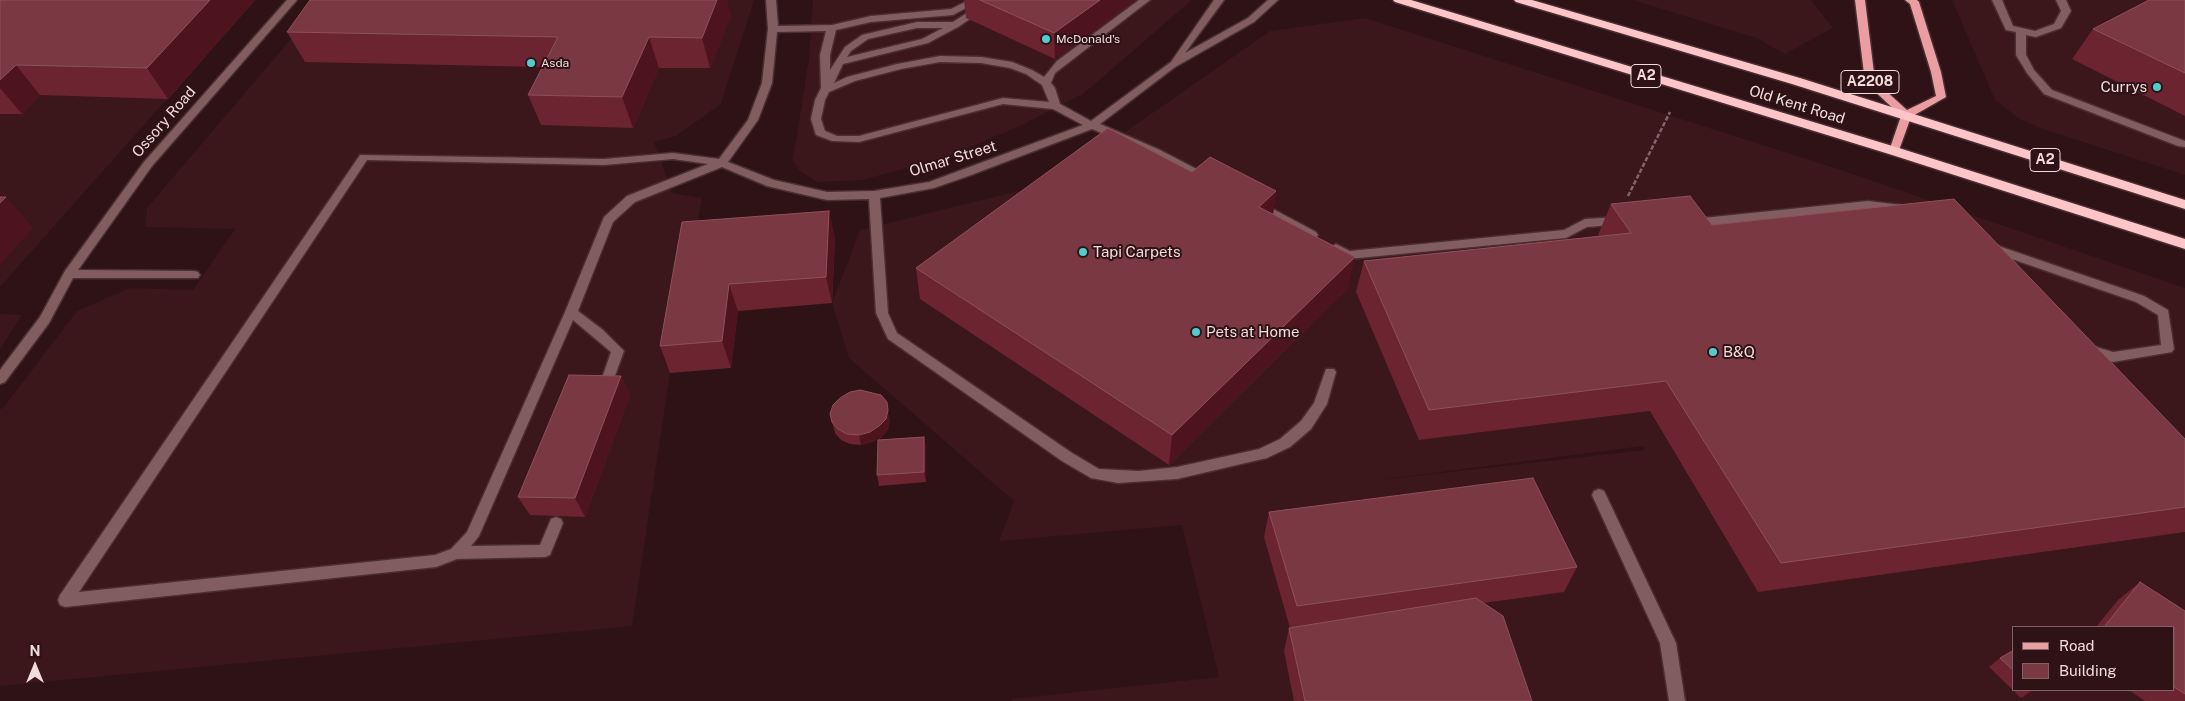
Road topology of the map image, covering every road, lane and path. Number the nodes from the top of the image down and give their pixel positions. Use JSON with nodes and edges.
{"nodes":[{"id":1,"x":292,"y":0,"type":"edge"},
{"id":2,"x":772,"y":0,"type":"edge"},
{"id":3,"x":976,"y":0,"type":"edge"},
{"id":4,"x":993,"y":0,"type":"edge"},
{"id":5,"x":1145,"y":0,"type":"edge"},
{"id":6,"x":1219,"y":0,"type":"edge"},
{"id":7,"x":1273,"y":0,"type":"edge"},
{"id":8,"x":1399,"y":0,"type":"edge"},
{"id":9,"x":1520,"y":0,"type":"edge"},
{"id":10,"x":1860,"y":0,"type":"edge"},
{"id":11,"x":1910,"y":0,"type":"edge"},
{"id":12,"x":1997,"y":0,"type":"edge"},
{"id":13,"x":2061,"y":0,"type":"edge"},
{"id":14,"x":955,"y":25,"type":"junction"},
{"id":15,"x":832,"y":28,"type":"junction"},
{"id":16,"x":774,"y":29,"type":"junction"},
{"id":17,"x":2021,"y":32,"type":"junction"},
{"id":18,"x":839,"y":62,"type":"junction"},
{"id":19,"x":1172,"y":65,"type":"junction"},
{"id":20,"x":1046,"y":83,"type":"junction"},
{"id":21,"x":825,"y":90,"type":"junction"},
{"id":22,"x":1055,"y":106,"type":"junction"},
{"id":23,"x":1670,"y":113,"type":"dead end"},
{"id":24,"x":1906,"y":115,"type":"junction"},
{"id":25,"x":1092,"y":125,"type":"junction"},
{"id":26,"x":2182,"y":144,"type":"dead end"},
{"id":27,"x":1894,"y":151,"type":"junction"},
{"id":28,"x":722,"y":163,"type":"junction"},
{"id":29,"x":1216,"y":184,"type":"edge"},
{"id":30,"x":874,"y":195,"type":"junction"},
{"id":31,"x":1250,"y":201,"type":"edge"},
{"id":32,"x":2185,"y":205,"type":"edge"},
{"id":33,"x":1912,"y":210,"type":"edge"},
{"id":34,"x":1684,"y":218,"type":"edge"},
{"id":35,"x":1627,"y":220,"type":"joint"},
{"id":36,"x":2185,"y":244,"type":"edge"},
{"id":37,"x":2004,"y":267,"type":"edge"},
{"id":38,"x":69,"y":274,"type":"junction"},
{"id":39,"x":194,"y":275,"type":"dead end"},
{"id":40,"x":570,"y":312,"type":"junction"},
{"id":41,"x":2082,"y":347,"type":"edge"},
{"id":42,"x":1330,"y":372,"type":"dead end"},
{"id":43,"x":0,"y":379,"type":"edge"},
{"id":44,"x":606,"y":384,"type":"edge"},
{"id":45,"x":1599,"y":495,"type":"dead end"},
{"id":46,"x":556,"y":523,"type":"dead end"},
{"id":47,"x":456,"y":553,"type":"junction"},
{"id":48,"x":1677,"y":701,"type":"edge"}],
"edges":[{"from":1,"to":38,"type":"street","name":"Ossory Road"},
{"from":2,"to":16,"type":"street"},
{"from":3,"to":15,"type":"street"},
{"from":4,"to":14,"type":"street"},
{"from":5,"to":20,"type":"street"},
{"from":6,"to":19,"type":"street","name":"Olmar Street"},
{"from":7,"to":19,"type":"street","name":"Olmar Street"},
{"from":8,"to":27,"type":"highway","name":"Old Kent Road","number":"A2"},
{"from":9,"to":24,"type":"highway","name":"Old Kent Road","number":"A2"},
{"from":10,"to":24,"type":"main road","number":"A2208"},
{"from":11,"to":24,"type":"main road","number":"A2208"},
{"from":12,"to":17,"type":"street"},
{"from":13,"to":17,"type":"street"},
{"from":14,"to":18,"type":"street"},
{"from":14,"to":18,"type":"street"},
{"from":15,"to":16,"type":"street"},
{"from":15,"to":21,"type":"street"},
{"from":16,"to":28,"type":"street"},
{"from":17,"to":26,"type":"street"},
{"from":18,"to":21,"type":"street"},
{"from":19,"to":25,"type":"street","name":"Olmar Street"},
{"from":20,"to":21,"type":"street"},
{"from":20,"to":22,"type":"street"},
{"from":21,"to":22,"type":"street"},
{"from":22,"to":25,"type":"street"},
{"from":23,"to":35,"type":"path"},
{"from":24,"to":27,"type":"main road","number":"A2208"},
{"from":24,"to":32,"type":"highway","name":"Old Kent Road","number":"A2"},
{"from":25,"to":29,"type":"street"},
{"from":25,"to":30,"type":"street","name":"Olmar Street"},
{"from":27,"to":36,"type":"highway","name":"Old Kent Road","number":"A2"},
{"from":28,"to":30,"type":"street","name":"Olmar Street"},
{"from":28,"to":40,"type":"street"},
{"from":28,"to":47,"type":"street","name":"Olmar Street"},
{"from":30,"to":42,"type":"street"},
{"from":31,"to":35,"type":"street"},
{"from":33,"to":34,"type":"street"},
{"from":37,"to":41,"type":"street"},
{"from":38,"to":39,"type":"street"},
{"from":38,"to":43,"type":"street","name":"Ossory Road"},
{"from":40,"to":44,"type":"street"},
{"from":40,"to":47,"type":"street"},
{"from":45,"to":48,"type":"street"},
{"from":46,"to":47,"type":"street"}]}
